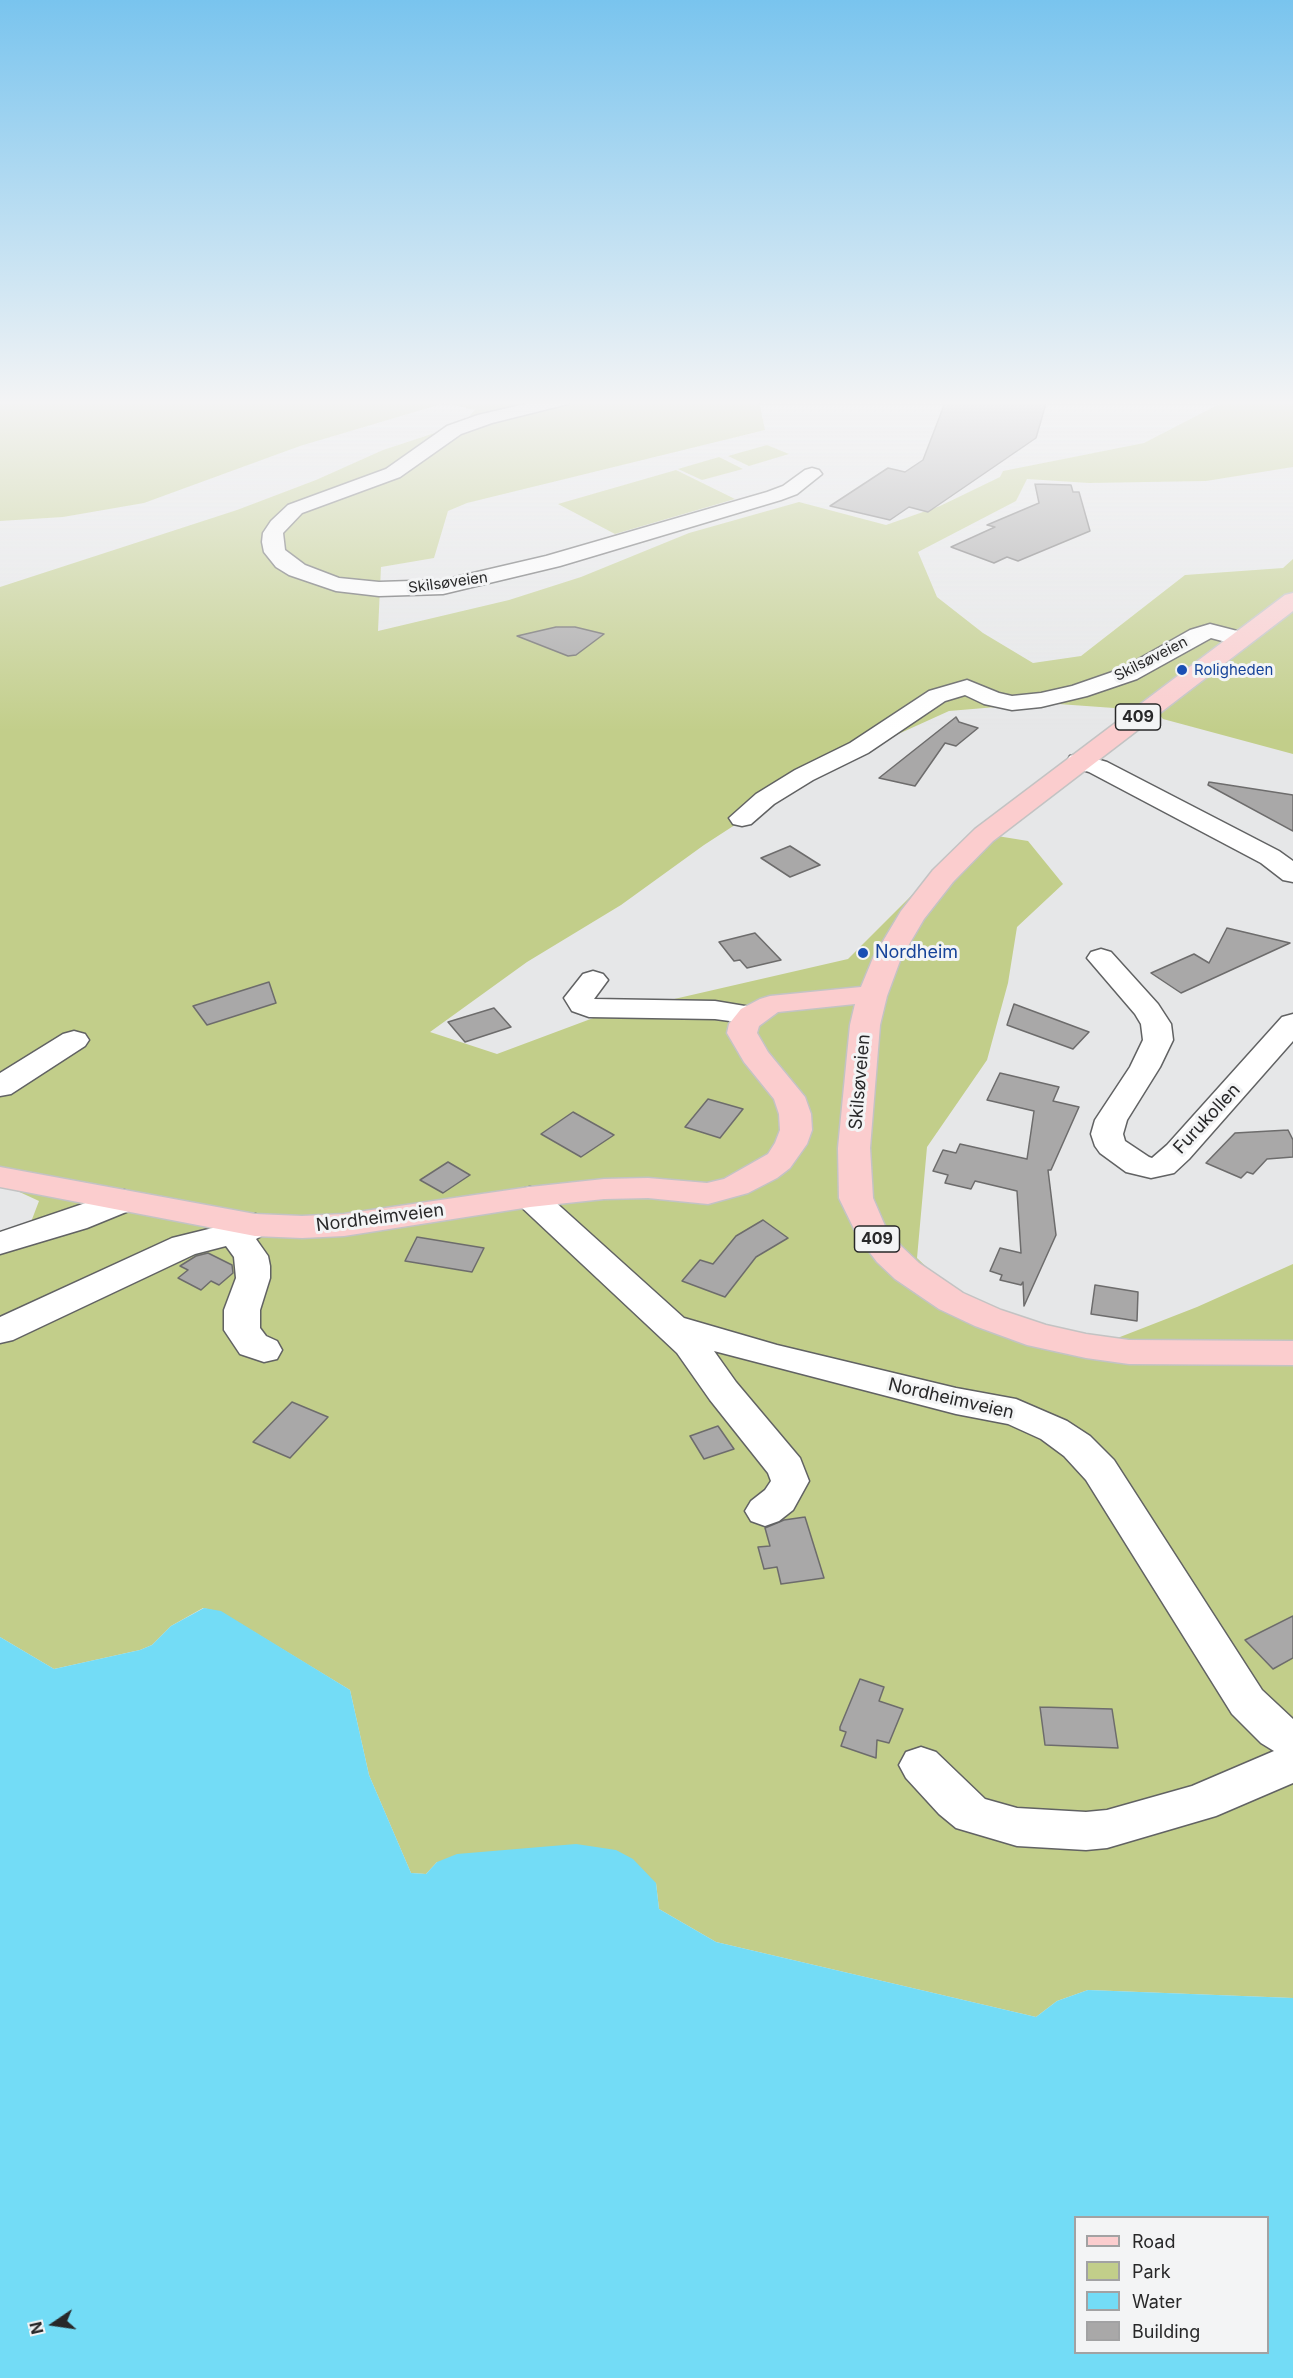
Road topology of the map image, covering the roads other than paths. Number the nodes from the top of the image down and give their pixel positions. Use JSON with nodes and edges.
{"nodes":[{"id":1,"x":293,"y":511,"type":"edge"},
{"id":2,"x":722,"y":511,"type":"edge"},
{"id":3,"x":1293,"y":600,"type":"edge"},
{"id":4,"x":1242,"y":639,"type":"junction"},
{"id":5,"x":1079,"y":761,"type":"junction"},
{"id":6,"x":742,"y":818,"type":"dead end"},
{"id":7,"x":1293,"y":874,"type":"edge"},
{"id":8,"x":1101,"y":958,"type":"dead end"},
{"id":9,"x":593,"y":980,"type":"dead end"},
{"id":10,"x":868,"y":1010,"type":"junction"},
{"id":11,"x":752,"y":1015,"type":"junction"},
{"id":12,"x":1293,"y":1023,"type":"edge"},
{"id":13,"x":74,"y":1040,"type":"dead end"},
{"id":14,"x":0,"y":1087,"type":"edge"},
{"id":15,"x":0,"y":1177,"type":"edge"},
{"id":16,"x":530,"y":1197,"type":"junction"},
{"id":17,"x":124,"y":1201,"type":"junction"},
{"id":18,"x":244,"y":1228,"type":"junction"},
{"id":19,"x":0,"y":1243,"type":"edge"},
{"id":20,"x":672,"y":1327,"type":"junction"},
{"id":21,"x":0,"y":1331,"type":"edge"},
{"id":22,"x":264,"y":1350,"type":"dead end"},
{"id":23,"x":1293,"y":1353,"type":"edge"},
{"id":24,"x":765,"y":1510,"type":"dead end"},
{"id":25,"x":1293,"y":1741,"type":"edge"},
{"id":26,"x":1293,"y":1763,"type":"edge"},
{"id":27,"x":921,"y":1765,"type":"dead end"}],
"edges":[{"from":1,"to":2,"type":"street","name":"Skilsøveien"},
{"from":3,"to":4,"type":"main road","name":"Skilsøveien","number":"409"},
{"from":4,"to":5,"type":"main road","name":"Skilsøveien","number":"409"},
{"from":4,"to":6,"type":"street","name":"Skilsøveien"},
{"from":5,"to":7,"type":"street"},
{"from":5,"to":10,"type":"main road","name":"Skilsøveien","number":"409"},
{"from":8,"to":12,"type":"street","name":"Furukollen"},
{"from":9,"to":11,"type":"street"},
{"from":10,"to":11,"type":"main road"},
{"from":10,"to":23,"type":"main road","name":"Skilsøveien","number":"409"},
{"from":11,"to":16,"type":"main road","name":"Nordheimveien"},
{"from":13,"to":14,"type":"street"},
{"from":15,"to":17,"type":"main road","name":"Nordheimveien"},
{"from":16,"to":18,"type":"main road","name":"Nordheimveien"},
{"from":16,"to":20,"type":"street","name":"Nordheimveien"},
{"from":17,"to":18,"type":"main road","name":"Nordheimveien"},
{"from":17,"to":19,"type":"street"},
{"from":18,"to":21,"type":"street"},
{"from":18,"to":22,"type":"street"},
{"from":20,"to":24,"type":"street","name":"Nordheimveien"},
{"from":20,"to":25,"type":"street","name":"Nordheimveien"},
{"from":26,"to":27,"type":"street"}]}
